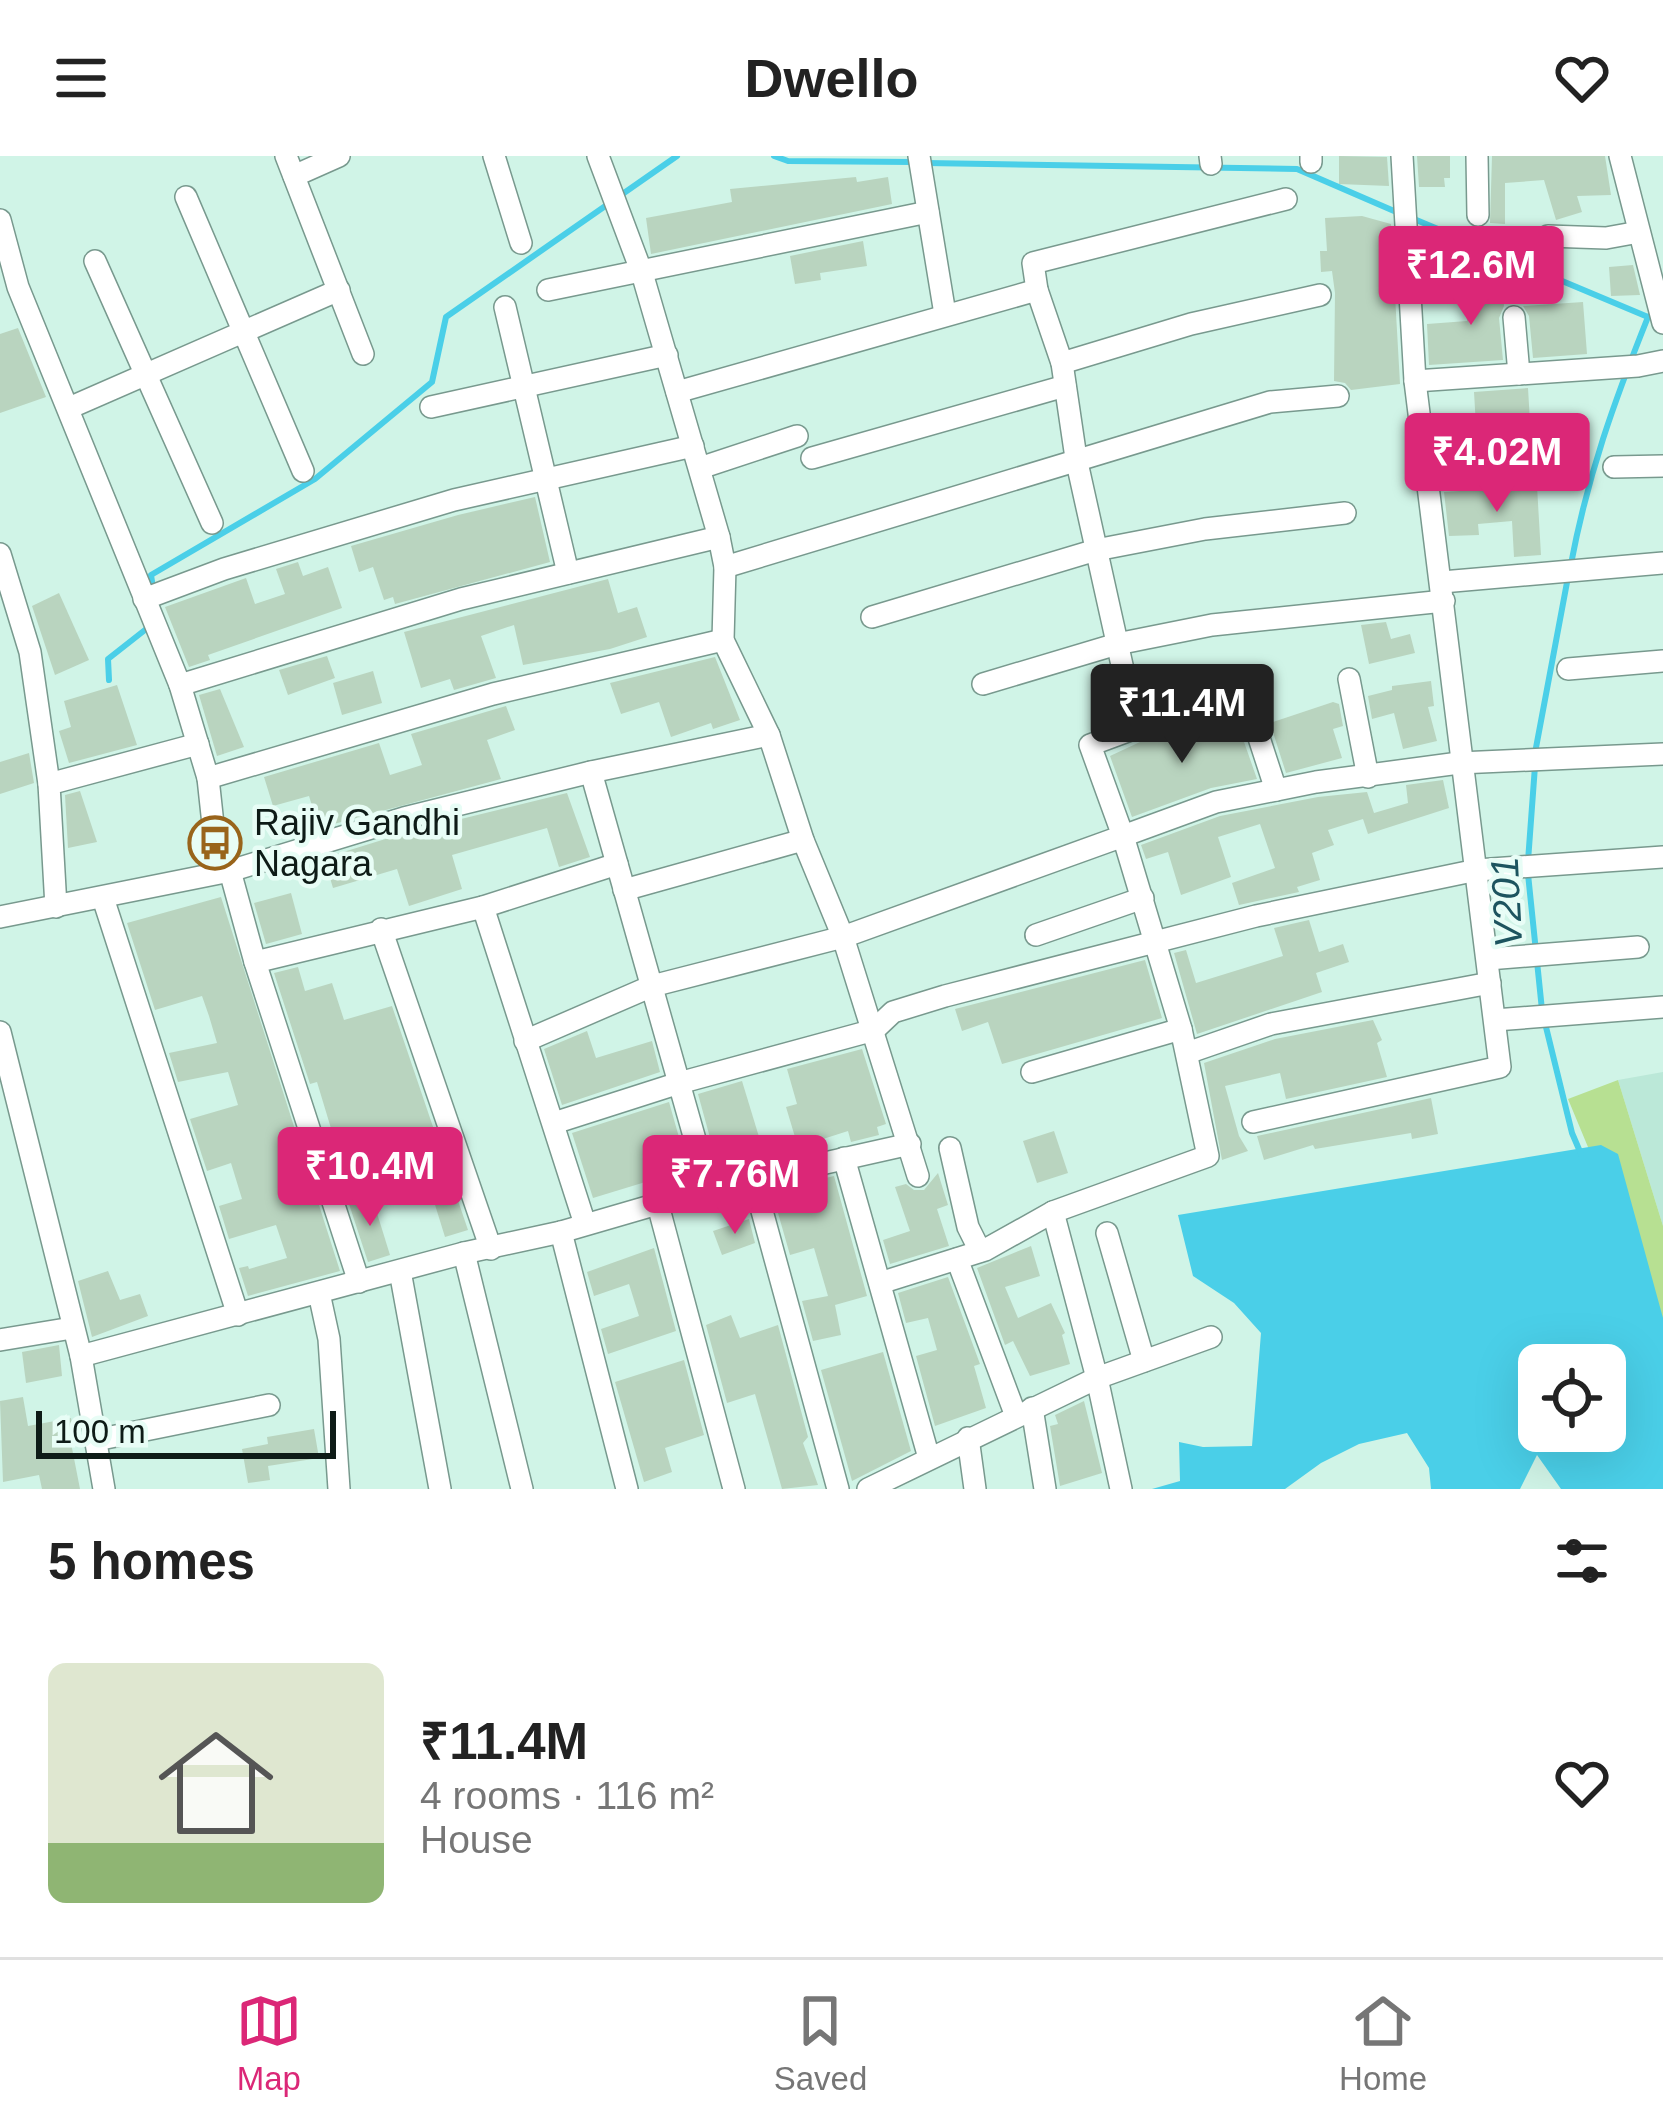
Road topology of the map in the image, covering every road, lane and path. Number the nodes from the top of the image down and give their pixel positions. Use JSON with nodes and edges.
{"nodes":[{"id":1,"x":339,"y":156,"type":"edge"},
{"id":2,"x":494,"y":156,"type":"edge"},
{"id":3,"x":598,"y":156,"type":"edge"},
{"id":4,"x":919,"y":156,"type":"edge"},
{"id":5,"x":1402,"y":156,"type":"edge"},
{"id":6,"x":1477,"y":156,"type":"edge"},
{"id":7,"x":1620,"y":156,"type":"edge"},
{"id":8,"x":290,"y":166,"type":"edge"},
{"id":9,"x":186,"y":197,"type":"dead end"},
{"id":10,"x":1286,"y":199,"type":"dead end"},
{"id":11,"x":928,"y":212,"type":"junction"},
{"id":12,"x":1478,"y":215,"type":"dead end"},
{"id":13,"x":0,"y":220,"type":"edge"},
{"id":14,"x":1640,"y":232,"type":"junction"},
{"id":15,"x":1548,"y":236,"type":"dead end"},
{"id":16,"x":521,"y":243,"type":"dead end"},
{"id":17,"x":95,"y":262,"type":"dead end"},
{"id":18,"x":642,"y":273,"type":"junction"},
{"id":19,"x":339,"y":290,"type":"junction"},
{"id":20,"x":548,"y":290,"type":"dead end"},
{"id":21,"x":1037,"y":290,"type":"junction"},
{"id":22,"x":1320,"y":295,"type":"dead end"},
{"id":23,"x":505,"y":307,"type":"dead end"},
{"id":24,"x":945,"y":314,"type":"junction"},
{"id":25,"x":1514,"y":317,"type":"dead end"},
{"id":26,"x":1663,"y":322,"type":"edge"},
{"id":27,"x":244,"y":332,"type":"junction"},
{"id":28,"x":363,"y":354,"type":"dead end"},
{"id":29,"x":667,"y":355,"type":"junction"},
{"id":30,"x":1663,"y":361,"type":"edge"},
{"id":31,"x":1064,"y":374,"type":"junction"},
{"id":32,"x":1519,"y":374,"type":"junction"},
{"id":33,"x":144,"y":375,"type":"junction"},
{"id":34,"x":1415,"y":380,"type":"junction"},
{"id":35,"x":523,"y":387,"type":"junction"},
{"id":36,"x":677,"y":392,"type":"junction"},
{"id":37,"x":1338,"y":396,"type":"dead end"},
{"id":38,"x":431,"y":407,"type":"dead end"},
{"id":39,"x":68,"y":408,"type":"junction"},
{"id":40,"x":796,"y":436,"type":"dead end"},
{"id":41,"x":696,"y":458,"type":"junction"},
{"id":42,"x":812,"y":458,"type":"dead end"},
{"id":43,"x":1076,"y":458,"type":"junction"},
{"id":44,"x":1663,"y":466,"type":"edge"},
{"id":45,"x":1614,"y":467,"type":"dead end"},
{"id":46,"x":1575,"y":468,"type":"dead end"},
{"id":47,"x":302,"y":471,"type":"dead end"},
{"id":48,"x":543,"y":478,"type":"junction"},
{"id":49,"x":1428,"y":478,"type":"junction"},
{"id":50,"x":1345,"y":513,"type":"dead end"},
{"id":51,"x":212,"y":523,"type":"dead end"},
{"id":52,"x":719,"y":537,"type":"junction"},
{"id":53,"x":1096,"y":550,"type":"junction"},
{"id":54,"x":0,"y":554,"type":"edge"},
{"id":55,"x":1663,"y":562,"type":"edge"},
{"id":56,"x":725,"y":567,"type":"junction"},
{"id":57,"x":568,"y":573,"type":"junction"},
{"id":58,"x":1443,"y":592,"type":"junction"},
{"id":59,"x":152,"y":607,"type":"junction"},
{"id":60,"x":872,"y":617,"type":"dead end"},
{"id":61,"x":723,"y":640,"type":"junction"},
{"id":62,"x":1117,"y":644,"type":"junction"},
{"id":63,"x":1663,"y":661,"type":"edge"},
{"id":64,"x":1568,"y":669,"type":"dead end"},
{"id":65,"x":1349,"y":679,"type":"dead end"},
{"id":66,"x":983,"y":684,"type":"dead end"},
{"id":67,"x":180,"y":685,"type":"junction"},
{"id":68,"x":1136,"y":728,"type":"junction"},
{"id":69,"x":769,"y":735,"type":"junction"},
{"id":70,"x":198,"y":744,"type":"junction"},
{"id":71,"x":1663,"y":754,"type":"edge"},
{"id":72,"x":1460,"y":763,"type":"junction"},
{"id":73,"x":591,"y":772,"type":"junction"},
{"id":74,"x":1369,"y":777,"type":"junction"},
{"id":75,"x":208,"y":778,"type":"junction"},
{"id":76,"x":50,"y":784,"type":"junction"},
{"id":77,"x":1276,"y":790,"type":"junction"},
{"id":78,"x":1123,"y":836,"type":"junction"},
{"id":79,"x":803,"y":840,"type":"junction"},
{"id":80,"x":1663,"y":857,"type":"edge"},
{"id":81,"x":617,"y":864,"type":"junction"},
{"id":82,"x":1477,"y":870,"type":"junction"},
{"id":83,"x":230,"y":871,"type":"junction"},
{"id":84,"x":624,"y":890,"type":"junction"},
{"id":85,"x":103,"y":898,"type":"junction"},
{"id":86,"x":1143,"y":898,"type":"junction"},
{"id":87,"x":56,"y":907,"type":"junction"},
{"id":88,"x":483,"y":907,"type":"junction"},
{"id":89,"x":0,"y":917,"type":"edge"},
{"id":90,"x":382,"y":929,"type":"junction"},
{"id":91,"x":1036,"y":935,"type":"dead end"},
{"id":92,"x":844,"y":937,"type":"junction"},
{"id":93,"x":1154,"y":941,"type":"junction"},
{"id":94,"x":1638,"y":947,"type":"dead end"},
{"id":95,"x":1488,"y":959,"type":"junction"},
{"id":96,"x":255,"y":962,"type":"junction"},
{"id":97,"x":1490,"y":983,"type":"junction"},
{"id":98,"x":652,"y":986,"type":"junction"},
{"id":99,"x":1663,"y":1007,"type":"edge"},
{"id":100,"x":1495,"y":1020,"type":"junction"},
{"id":101,"x":1181,"y":1029,"type":"junction"},
{"id":102,"x":874,"y":1030,"type":"junction"},
{"id":103,"x":0,"y":1032,"type":"edge"},
{"id":104,"x":525,"y":1041,"type":"junction"},
{"id":105,"x":1186,"y":1053,"type":"junction"},
{"id":106,"x":1031,"y":1072,"type":"dead end"},
{"id":107,"x":680,"y":1083,"type":"junction"},
{"id":108,"x":554,"y":1123,"type":"junction"},
{"id":109,"x":1253,"y":1123,"type":"dead end"},
{"id":110,"x":910,"y":1144,"type":"junction"},
{"id":111,"x":950,"y":1148,"type":"dead end"},
{"id":112,"x":844,"y":1158,"type":"junction"},
{"id":113,"x":918,"y":1176,"type":"dead end"},
{"id":114,"x":753,"y":1178,"type":"junction"},
{"id":115,"x":709,"y":1189,"type":"junction"},
{"id":116,"x":658,"y":1204,"type":"junction"},
{"id":117,"x":1053,"y":1212,"type":"junction"},
{"id":118,"x":585,"y":1224,"type":"junction"},
{"id":119,"x":561,"y":1232,"type":"junction"},
{"id":120,"x":1107,"y":1233,"type":"dead end"},
{"id":121,"x":491,"y":1249,"type":"junction"},
{"id":122,"x":980,"y":1251,"type":"junction"},
{"id":123,"x":464,"y":1253,"type":"junction"},
{"id":124,"x":957,"y":1259,"type":"junction"},
{"id":125,"x":400,"y":1271,"type":"junction"},
{"id":126,"x":359,"y":1282,"type":"junction"},
{"id":127,"x":880,"y":1283,"type":"junction"},
{"id":128,"x":319,"y":1293,"type":"junction"},
{"id":129,"x":238,"y":1315,"type":"junction"},
{"id":130,"x":72,"y":1328,"type":"junction"},
{"id":131,"x":1210,"y":1337,"type":"dead end"},
{"id":132,"x":0,"y":1340,"type":"edge"},
{"id":133,"x":81,"y":1356,"type":"junction"},
{"id":134,"x":1144,"y":1361,"type":"junction"},
{"id":135,"x":1097,"y":1378,"type":"junction"},
{"id":136,"x":268,"y":1405,"type":"dead end"},
{"id":137,"x":1024,"y":1412,"type":"junction"},
{"id":138,"x":968,"y":1438,"type":"junction"},
{"id":139,"x":96,"y":1439,"type":"junction"},
{"id":140,"x":929,"y":1458,"type":"junction"},
{"id":141,"x":874,"y":1487,"type":"edge"},
{"id":142,"x":104,"y":1489,"type":"edge"},
{"id":143,"x":339,"y":1489,"type":"edge"},
{"id":144,"x":440,"y":1489,"type":"edge"},
{"id":145,"x":522,"y":1489,"type":"edge"},
{"id":146,"x":627,"y":1489,"type":"edge"},
{"id":147,"x":734,"y":1489,"type":"edge"},
{"id":148,"x":838,"y":1489,"type":"edge"},
{"id":149,"x":975,"y":1489,"type":"edge"},
{"id":150,"x":1045,"y":1489,"type":"edge"},
{"id":151,"x":1121,"y":1489,"type":"edge"}],
"edges":[{"from":1,"to":8,"type":"street"},
{"from":2,"to":16,"type":"street"},
{"from":3,"to":18,"type":"street"},
{"from":4,"to":11,"type":"street"},
{"from":5,"to":34,"type":"street"},
{"from":6,"to":12,"type":"street"},
{"from":7,"to":14,"type":"street"},
{"from":8,"to":19,"type":"street"},
{"from":9,"to":27,"type":"street"},
{"from":10,"to":21,"type":"street"},
{"from":11,"to":18,"type":"street"},
{"from":11,"to":24,"type":"street"},
{"from":13,"to":39,"type":"street"},
{"from":14,"to":15,"type":"street"},
{"from":14,"to":26,"type":"street"},
{"from":17,"to":33,"type":"street"},
{"from":18,"to":20,"type":"street"},
{"from":18,"to":29,"type":"street"},
{"from":19,"to":27,"type":"street"},
{"from":19,"to":28,"type":"street"},
{"from":21,"to":24,"type":"street"},
{"from":21,"to":31,"type":"street"},
{"from":22,"to":31,"type":"street"},
{"from":23,"to":35,"type":"street"},
{"from":24,"to":36,"type":"street"},
{"from":25,"to":32,"type":"street"},
{"from":27,"to":33,"type":"street"},
{"from":27,"to":47,"type":"street"},
{"from":29,"to":35,"type":"street"},
{"from":29,"to":36,"type":"street"},
{"from":30,"to":32,"type":"street"},
{"from":31,"to":42,"type":"street"},
{"from":31,"to":43,"type":"street"},
{"from":32,"to":34,"type":"street"},
{"from":33,"to":39,"type":"street"},
{"from":33,"to":51,"type":"street"},
{"from":34,"to":49,"type":"street"},
{"from":35,"to":38,"type":"street"},
{"from":35,"to":48,"type":"street"},
{"from":36,"to":41,"type":"street"},
{"from":37,"to":43,"type":"street"},
{"from":39,"to":59,"type":"street"},
{"from":40,"to":41,"type":"street"},
{"from":41,"to":48,"type":"street"},
{"from":41,"to":52,"type":"street"},
{"from":43,"to":53,"type":"street"},
{"from":43,"to":56,"type":"street"},
{"from":44,"to":45,"type":"street"},
{"from":46,"to":49,"type":"street"},
{"from":48,"to":57,"type":"street"},
{"from":48,"to":59,"type":"street"},
{"from":49,"to":58,"type":"street"},
{"from":50,"to":53,"type":"street"},
{"from":52,"to":56,"type":"street"},
{"from":52,"to":57,"type":"street"},
{"from":53,"to":60,"type":"street"},
{"from":53,"to":62,"type":"street"},
{"from":54,"to":76,"type":"street"},
{"from":55,"to":58,"type":"street"},
{"from":56,"to":61,"type":"street"},
{"from":57,"to":67,"type":"street"},
{"from":58,"to":62,"type":"street"},
{"from":58,"to":72,"type":"street"},
{"from":59,"to":67,"type":"street"},
{"from":61,"to":69,"type":"street"},
{"from":61,"to":75,"type":"street"},
{"from":62,"to":66,"type":"street"},
{"from":62,"to":68,"type":"street"},
{"from":63,"to":64,"type":"street"},
{"from":65,"to":74,"type":"street"},
{"from":67,"to":70,"type":"street"},
{"from":68,"to":77,"type":"street"},
{"from":68,"to":78,"type":"street"},
{"from":69,"to":73,"type":"street"},
{"from":69,"to":79,"type":"street"},
{"from":70,"to":75,"type":"street"},
{"from":70,"to":76,"type":"street"},
{"from":71,"to":72,"type":"street"},
{"from":72,"to":74,"type":"street"},
{"from":72,"to":82,"type":"street"},
{"from":73,"to":81,"type":"street"},
{"from":73,"to":83,"type":"street"},
{"from":74,"to":77,"type":"street"},
{"from":75,"to":83,"type":"street"},
{"from":76,"to":87,"type":"street"},
{"from":77,"to":78,"type":"street"},
{"from":78,"to":86,"type":"street"},
{"from":78,"to":92,"type":"street"},
{"from":79,"to":84,"type":"street"},
{"from":79,"to":92,"type":"street"},
{"from":80,"to":82,"type":"street"},
{"from":81,"to":84,"type":"street"},
{"from":81,"to":88,"type":"street"},
{"from":82,"to":93,"type":"street"},
{"from":82,"to":95,"type":"street"},
{"from":83,"to":85,"type":"street"},
{"from":83,"to":96,"type":"street"},
{"from":84,"to":98,"type":"street"},
{"from":85,"to":87,"type":"street"},
{"from":85,"to":129,"type":"street"},
{"from":86,"to":91,"type":"street"},
{"from":86,"to":93,"type":"street"},
{"from":87,"to":89,"type":"street"},
{"from":88,"to":90,"type":"street"},
{"from":88,"to":104,"type":"street"},
{"from":90,"to":96,"type":"street"},
{"from":90,"to":121,"type":"street"},
{"from":92,"to":98,"type":"street"},
{"from":92,"to":102,"type":"street"},
{"from":93,"to":101,"type":"street"},
{"from":93,"to":102,"type":"street"},
{"from":94,"to":95,"type":"street"},
{"from":95,"to":97,"type":"street"},
{"from":96,"to":126,"type":"street"},
{"from":97,"to":100,"type":"street"},
{"from":97,"to":105,"type":"street"},
{"from":98,"to":104,"type":"street"},
{"from":98,"to":107,"type":"street"},
{"from":99,"to":100,"type":"street"},
{"from":100,"to":109,"type":"street"},
{"from":101,"to":105,"type":"street"},
{"from":101,"to":106,"type":"street"},
{"from":102,"to":107,"type":"street"},
{"from":102,"to":110,"type":"street"},
{"from":103,"to":130,"type":"street"},
{"from":104,"to":108,"type":"street"},
{"from":105,"to":117,"type":"street"},
{"from":107,"to":108,"type":"street"},
{"from":107,"to":115,"type":"street"},
{"from":108,"to":118,"type":"street"},
{"from":110,"to":112,"type":"street"},
{"from":110,"to":113,"type":"street"},
{"from":111,"to":122,"type":"street"},
{"from":112,"to":114,"type":"street"},
{"from":112,"to":127,"type":"street"},
{"from":114,"to":115,"type":"street"},
{"from":114,"to":148,"type":"street"},
{"from":115,"to":116,"type":"street"},
{"from":116,"to":118,"type":"street"},
{"from":116,"to":147,"type":"street"},
{"from":117,"to":122,"type":"street"},
{"from":117,"to":135,"type":"street"},
{"from":118,"to":119,"type":"street"},
{"from":119,"to":121,"type":"street"},
{"from":119,"to":146,"type":"street"},
{"from":120,"to":134,"type":"street"},
{"from":121,"to":123,"type":"street"},
{"from":122,"to":124,"type":"street"},
{"from":123,"to":125,"type":"street"},
{"from":123,"to":145,"type":"street"},
{"from":124,"to":127,"type":"street"},
{"from":124,"to":137,"type":"street"},
{"from":125,"to":126,"type":"street"},
{"from":125,"to":144,"type":"street"},
{"from":126,"to":128,"type":"street"},
{"from":127,"to":140,"type":"street"},
{"from":128,"to":129,"type":"street"},
{"from":128,"to":143,"type":"street"},
{"from":129,"to":133,"type":"street"},
{"from":130,"to":132,"type":"street"},
{"from":130,"to":133,"type":"street"},
{"from":131,"to":134,"type":"street"},
{"from":133,"to":139,"type":"street"},
{"from":134,"to":135,"type":"street"},
{"from":135,"to":137,"type":"street"},
{"from":135,"to":151,"type":"street"},
{"from":136,"to":139,"type":"street"},
{"from":137,"to":138,"type":"street"},
{"from":137,"to":150,"type":"street"},
{"from":138,"to":140,"type":"street"},
{"from":138,"to":149,"type":"street"},
{"from":139,"to":142,"type":"street"},
{"from":140,"to":141,"type":"street"}]}
